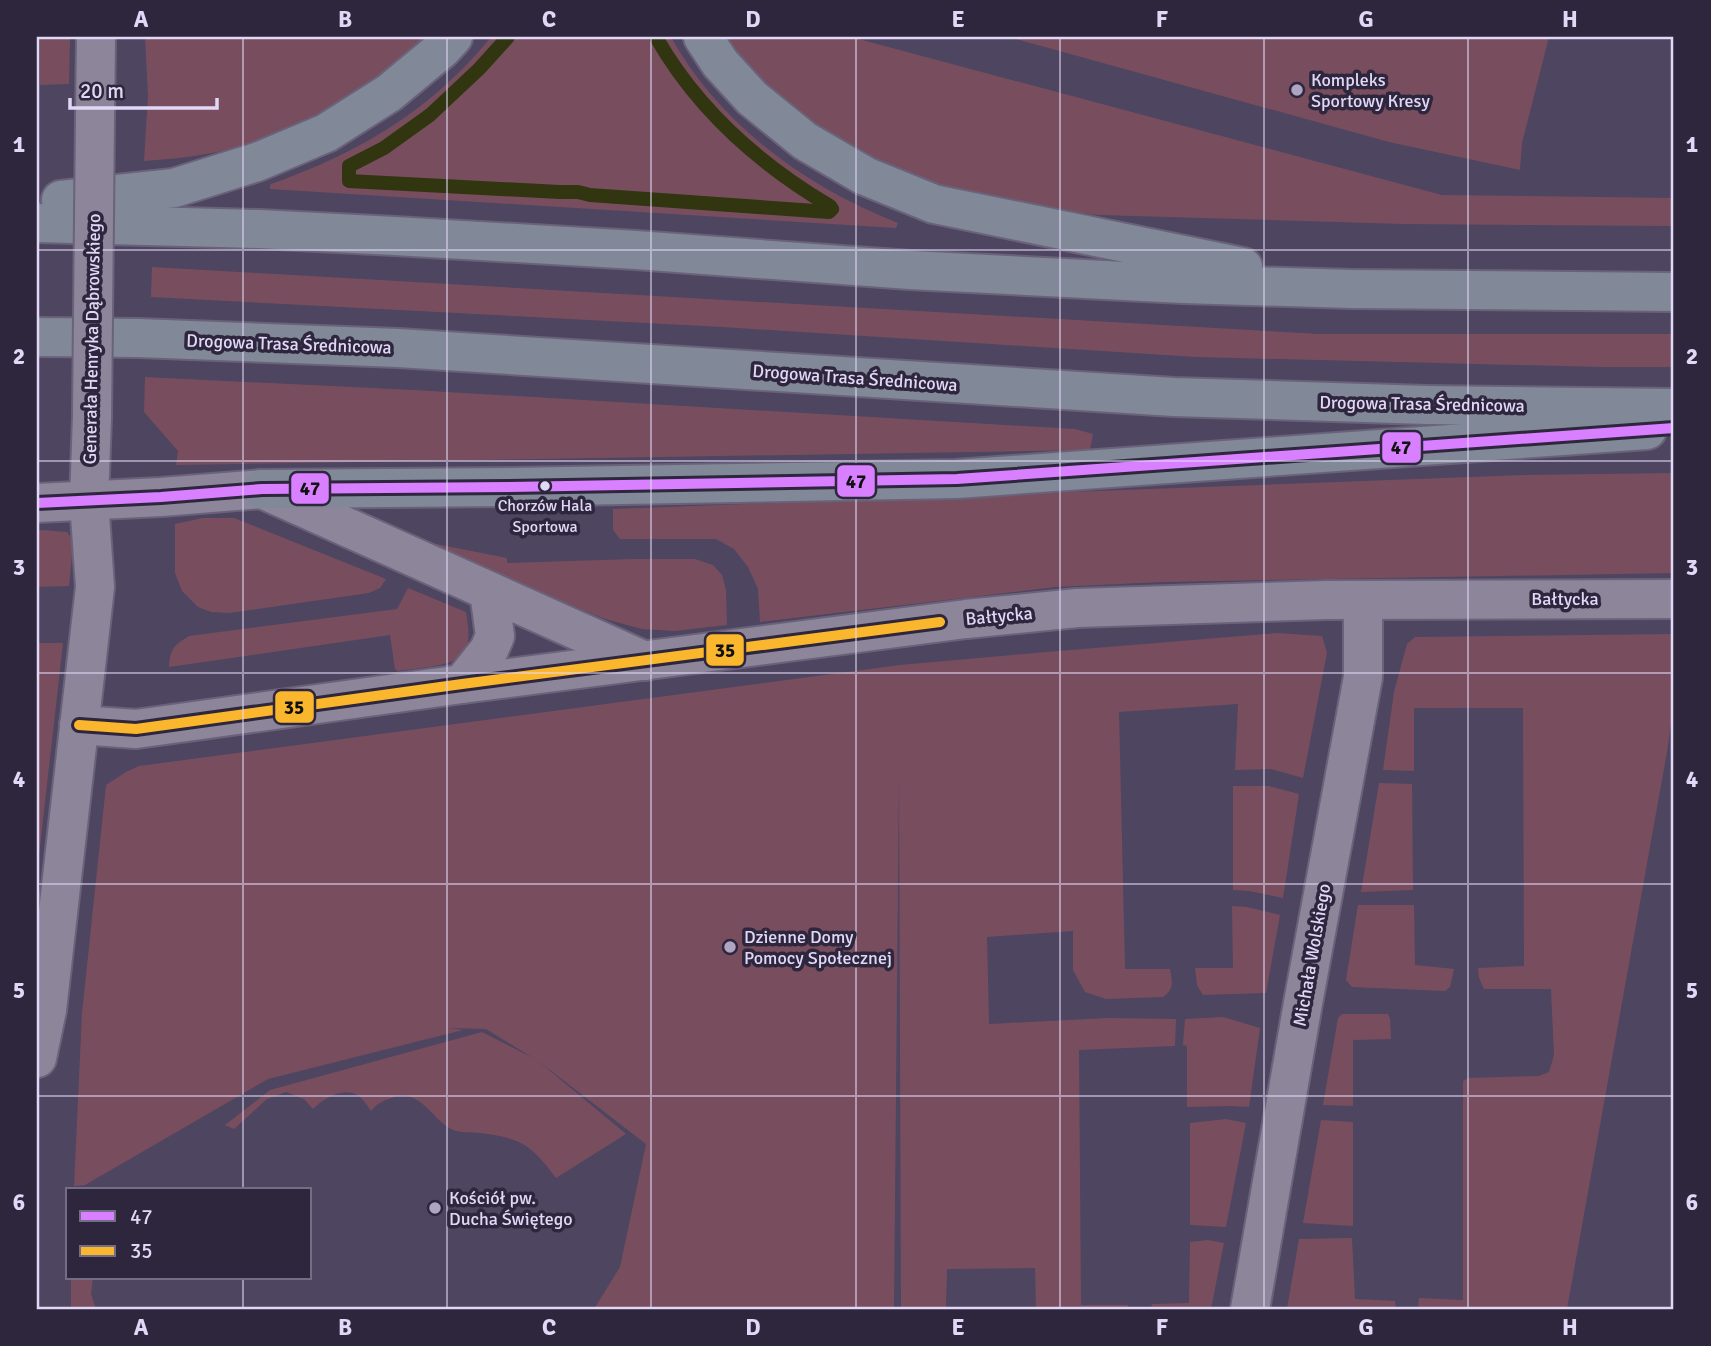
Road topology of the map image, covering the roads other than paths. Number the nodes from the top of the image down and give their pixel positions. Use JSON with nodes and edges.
{"nodes":[{"id":1,"x":96,"y":37,"type":"edge"},
{"id":2,"x":453,"y":37,"type":"edge"},
{"id":3,"x":703,"y":37,"type":"edge"},
{"id":4,"x":37,"y":202,"type":"edge"},
{"id":5,"x":37,"y":223,"type":"edge"},
{"id":6,"x":1352,"y":289,"type":"junction"},
{"id":7,"x":1674,"y":292,"type":"edge"},
{"id":8,"x":37,"y":337,"type":"edge"},
{"id":9,"x":1674,"y":408,"type":"edge"},
{"id":10,"x":1674,"y":428,"type":"edge"},
{"id":11,"x":262,"y":489,"type":"junction"},
{"id":12,"x":89,"y":500,"type":"junction"},
{"id":13,"x":37,"y":503,"type":"edge"},
{"id":14,"x":489,"y":591,"type":"junction"},
{"id":15,"x":1674,"y":599,"type":"edge"},
{"id":16,"x":1363,"y":600,"type":"junction"},
{"id":17,"x":645,"y":661,"type":"junction"},
{"id":18,"x":462,"y":684,"type":"junction"},
{"id":19,"x":79,"y":725,"type":"junction"},
{"id":20,"x":37,"y":1058,"type":"edge"},
{"id":21,"x":1250,"y":1309,"type":"edge"}],
"edges":[{"from":1,"to":12,"type":"street","name":"Generała Henryka Dąbrowskiego","bridge":true},
{"from":2,"to":4,"type":"main road"},
{"from":3,"to":6,"type":"main road"},
{"from":5,"to":6,"type":"main road"},
{"from":6,"to":7,"type":"main road"},
{"from":8,"to":9,"type":"main road","name":"Drogowa Trasa Średnicowa"},
{"from":10,"to":11,"type":"main road"},
{"from":11,"to":12,"type":"street"},
{"from":11,"to":14,"type":"street"},
{"from":12,"to":13,"type":"street"},
{"from":12,"to":19,"type":"street","name":"Generała Henryka Dąbrowskiego"},
{"from":14,"to":17,"type":"street"},
{"from":14,"to":18,"type":"street"},
{"from":15,"to":16,"type":"street","name":"Bałtycka"},
{"from":16,"to":17,"type":"street","name":"Bałtycka"},
{"from":16,"to":21,"type":"street","name":"Michała Wolskiego"},
{"from":17,"to":18,"type":"street","name":"Bałtycka"},
{"from":18,"to":19,"type":"street","name":"Bałtycka"},
{"from":19,"to":20,"type":"street","name":"Generała Henryka Dąbrowskiego"}]}
